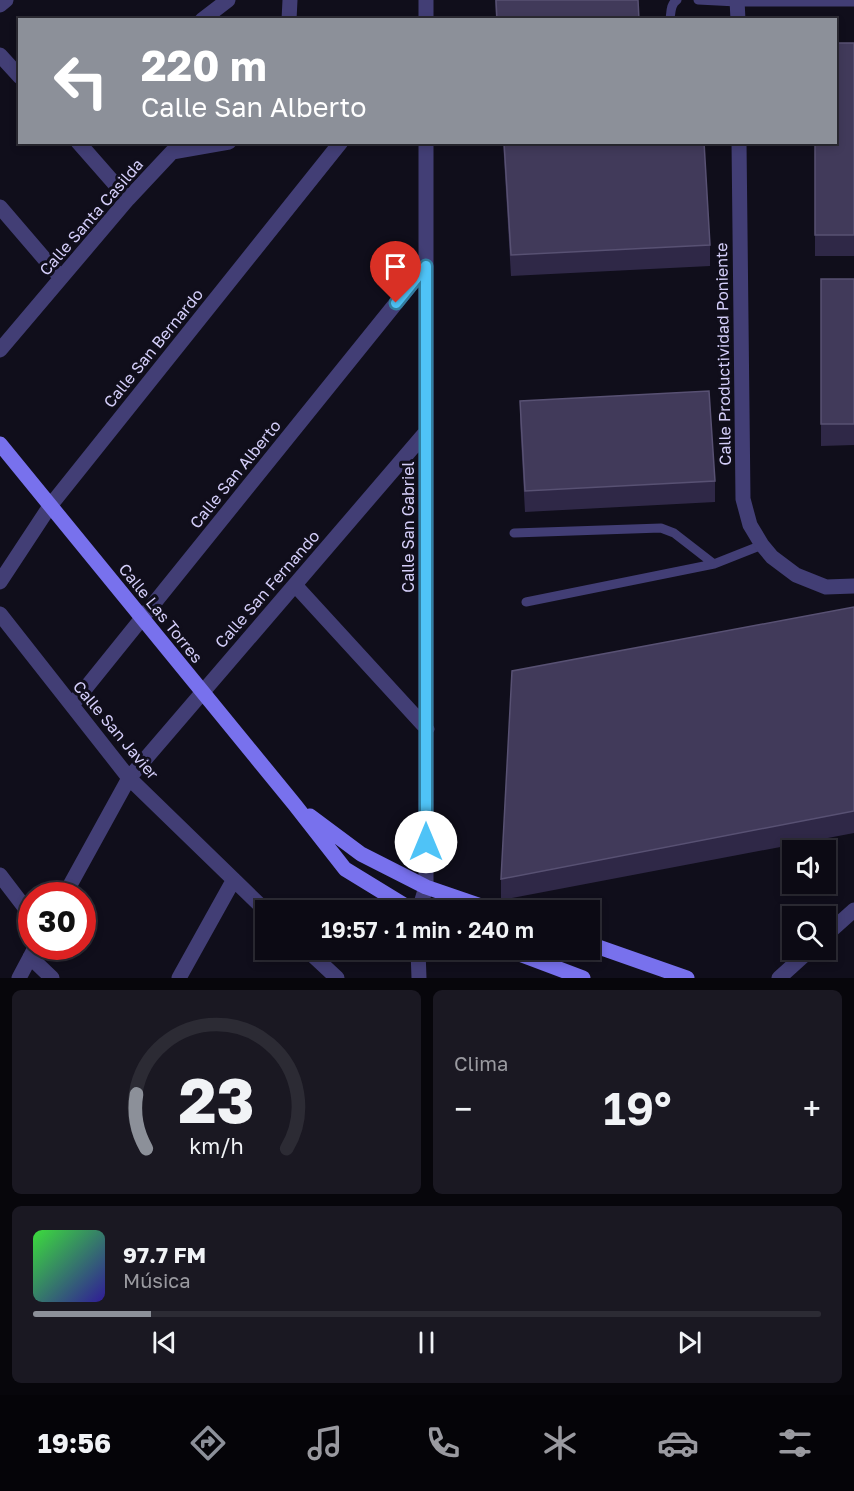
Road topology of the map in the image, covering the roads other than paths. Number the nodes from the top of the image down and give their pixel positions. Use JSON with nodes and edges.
{"nodes":[{"id":1,"x":6,"y":0,"type":"edge"},
{"id":2,"x":228,"y":0,"type":"edge"},
{"id":3,"x":290,"y":0,"type":"edge"},
{"id":4,"x":426,"y":0,"type":"edge"},
{"id":5,"x":677,"y":0,"type":"edge"},
{"id":6,"x":698,"y":0,"type":"edge"},
{"id":7,"x":737,"y":1,"type":"edge"},
{"id":8,"x":854,"y":2,"type":"edge"},
{"id":9,"x":0,"y":5,"type":"edge"},
{"id":10,"x":205,"y":18,"type":"edge"},
{"id":11,"x":289,"y":18,"type":"edge"},
{"id":12,"x":426,"y":18,"type":"edge"},
{"id":13,"x":670,"y":18,"type":"edge"},
{"id":14,"x":738,"y":18,"type":"edge"},
{"id":15,"x":0,"y":55,"type":"edge"},
{"id":16,"x":18,"y":75,"type":"edge"},
{"id":17,"x":80,"y":144,"type":"edge"},
{"id":18,"x":218,"y":144,"type":"edge"},
{"id":19,"x":339,"y":144,"type":"edge"},
{"id":20,"x":426,"y":144,"type":"edge"},
{"id":21,"x":739,"y":144,"type":"edge"},
{"id":22,"x":128,"y":199,"type":"junction"},
{"id":23,"x":0,"y":207,"type":"edge"},
{"id":24,"x":426,"y":266,"type":"junction"},
{"id":25,"x":61,"y":278,"type":"junction"},
{"id":26,"x":0,"y":350,"type":"edge"},
{"id":27,"x":426,"y":432,"type":"junction"},
{"id":28,"x":0,"y":444,"type":"edge"},
{"id":29,"x":50,"y":506,"type":"junction"},
{"id":30,"x":513,"y":533,"type":"dead end"},
{"id":31,"x":767,"y":551,"type":"junction"},
{"id":32,"x":714,"y":564,"type":"junction"},
{"id":33,"x":0,"y":582,"type":"edge"},
{"id":34,"x":295,"y":585,"type":"junction"},
{"id":35,"x":854,"y":586,"type":"edge"},
{"id":36,"x":526,"y":602,"type":"dead end"},
{"id":37,"x":0,"y":614,"type":"edge"},
{"id":38,"x":142,"y":618,"type":"junction"},
{"id":39,"x":203,"y":692,"type":"junction"},
{"id":40,"x":72,"y":705,"type":"junction"},
{"id":41,"x":427,"y":729,"type":"junction"},
{"id":42,"x":129,"y":778,"type":"junction"},
{"id":43,"x":295,"y":805,"type":"junction"},
{"id":44,"x":0,"y":875,"type":"edge"},
{"id":45,"x":233,"y":880,"type":"junction"},
{"id":46,"x":72,"y":882,"type":"edge"},
{"id":47,"x":426,"y":887,"type":"junction"},
{"id":48,"x":18,"y":899,"type":"edge"},
{"id":49,"x":396,"y":900,"type":"edge"},
{"id":50,"x":422,"y":900,"type":"edge"},
{"id":51,"x":464,"y":900,"type":"edge"},
{"id":52,"x":255,"y":901,"type":"edge"},
{"id":53,"x":854,"y":910,"type":"edge"},
{"id":54,"x":836,"y":926,"type":"edge"},
{"id":55,"x":600,"y":948,"type":"edge"},
{"id":56,"x":29,"y":960,"type":"edge"},
{"id":57,"x":39,"y":960,"type":"edge"},
{"id":58,"x":318,"y":960,"type":"edge"},
{"id":59,"x":418,"y":960,"type":"edge"},
{"id":60,"x":535,"y":960,"type":"edge"},
{"id":61,"x":799,"y":960,"type":"edge"},
{"id":62,"x":19,"y":978,"type":"edge"},
{"id":63,"x":52,"y":978,"type":"edge"},
{"id":64,"x":179,"y":978,"type":"edge"},
{"id":65,"x":337,"y":978,"type":"edge"},
{"id":66,"x":419,"y":978,"type":"edge"},
{"id":67,"x":583,"y":978,"type":"edge"},
{"id":68,"x":687,"y":978,"type":"edge"},
{"id":69,"x":779,"y":978,"type":"edge"}],
"edges":[{"from":1,"to":9,"type":"street"},
{"from":2,"to":10,"type":"street"},
{"from":3,"to":11,"type":"street"},
{"from":4,"to":12,"type":"street"},
{"from":5,"to":13,"type":"lane"},
{"from":6,"to":7,"type":"lane"},
{"from":7,"to":8,"type":"lane"},
{"from":7,"to":14,"type":"street"},
{"from":15,"to":16,"type":"street"},
{"from":17,"to":22,"type":"street"},
{"from":18,"to":22,"type":"street","name":"Calle Santa Casilda"},
{"from":19,"to":29,"type":"street","name":"Calle San Bernardo"},
{"from":20,"to":24,"type":"street","name":"Calle San Gabriel"},
{"from":21,"to":31,"type":"street","name":"Calle Productividad Poniente"},
{"from":22,"to":25,"type":"street","name":"Calle Santa Casilda"},
{"from":23,"to":25,"type":"street"},
{"from":24,"to":27,"type":"street","name":"Calle San Gabriel"},
{"from":24,"to":38,"type":"street","name":"Calle San Alberto"},
{"from":25,"to":26,"type":"street","name":"Calle Santa Casilda"},
{"from":27,"to":34,"type":"street","name":"Calle San Fernando"},
{"from":27,"to":41,"type":"street","name":"Calle San Gabriel"},
{"from":28,"to":29,"type":"street","name":"Calle Las Torres"},
{"from":29,"to":33,"type":"street","name":"Calle San Bernardo"},
{"from":29,"to":38,"type":"street","name":"Calle Las Torres"},
{"from":30,"to":32,"type":"lane"},
{"from":31,"to":32,"type":"lane"},
{"from":31,"to":35,"type":"street"},
{"from":32,"to":36,"type":"lane"},
{"from":34,"to":39,"type":"street","name":"Calle San Fernando"},
{"from":34,"to":41,"type":"street"},
{"from":37,"to":40,"type":"street","name":"Calle San Javier"},
{"from":38,"to":39,"type":"street","name":"Calle Las Torres"},
{"from":38,"to":40,"type":"street","name":"Calle San Alberto"},
{"from":39,"to":42,"type":"street","name":"Calle San Fernando"},
{"from":39,"to":43,"type":"street","name":"Calle Las Torres"},
{"from":40,"to":42,"type":"street","name":"Calle San Javier"},
{"from":41,"to":47,"type":"street","name":"Calle San Gabriel"},
{"from":42,"to":45,"type":"street","name":"Calle San Javier"},
{"from":42,"to":46,"type":"street","name":"Calle San Fernando"},
{"from":43,"to":47,"type":"street"},
{"from":43,"to":49,"type":"street"},
{"from":44,"to":48,"type":"street"},
{"from":45,"to":52,"type":"street","name":"Calle San Javier"},
{"from":45,"to":64,"type":"street"},
{"from":47,"to":50,"type":"street","name":"Calle San Gabriel"},
{"from":47,"to":51,"type":"street"},
{"from":53,"to":54,"type":"street"},
{"from":55,"to":68,"type":"street"},
{"from":56,"to":62,"type":"street"},
{"from":57,"to":63,"type":"street"},
{"from":58,"to":65,"type":"street"},
{"from":59,"to":66,"type":"street"},
{"from":60,"to":67,"type":"street"},
{"from":61,"to":69,"type":"street"}]}
